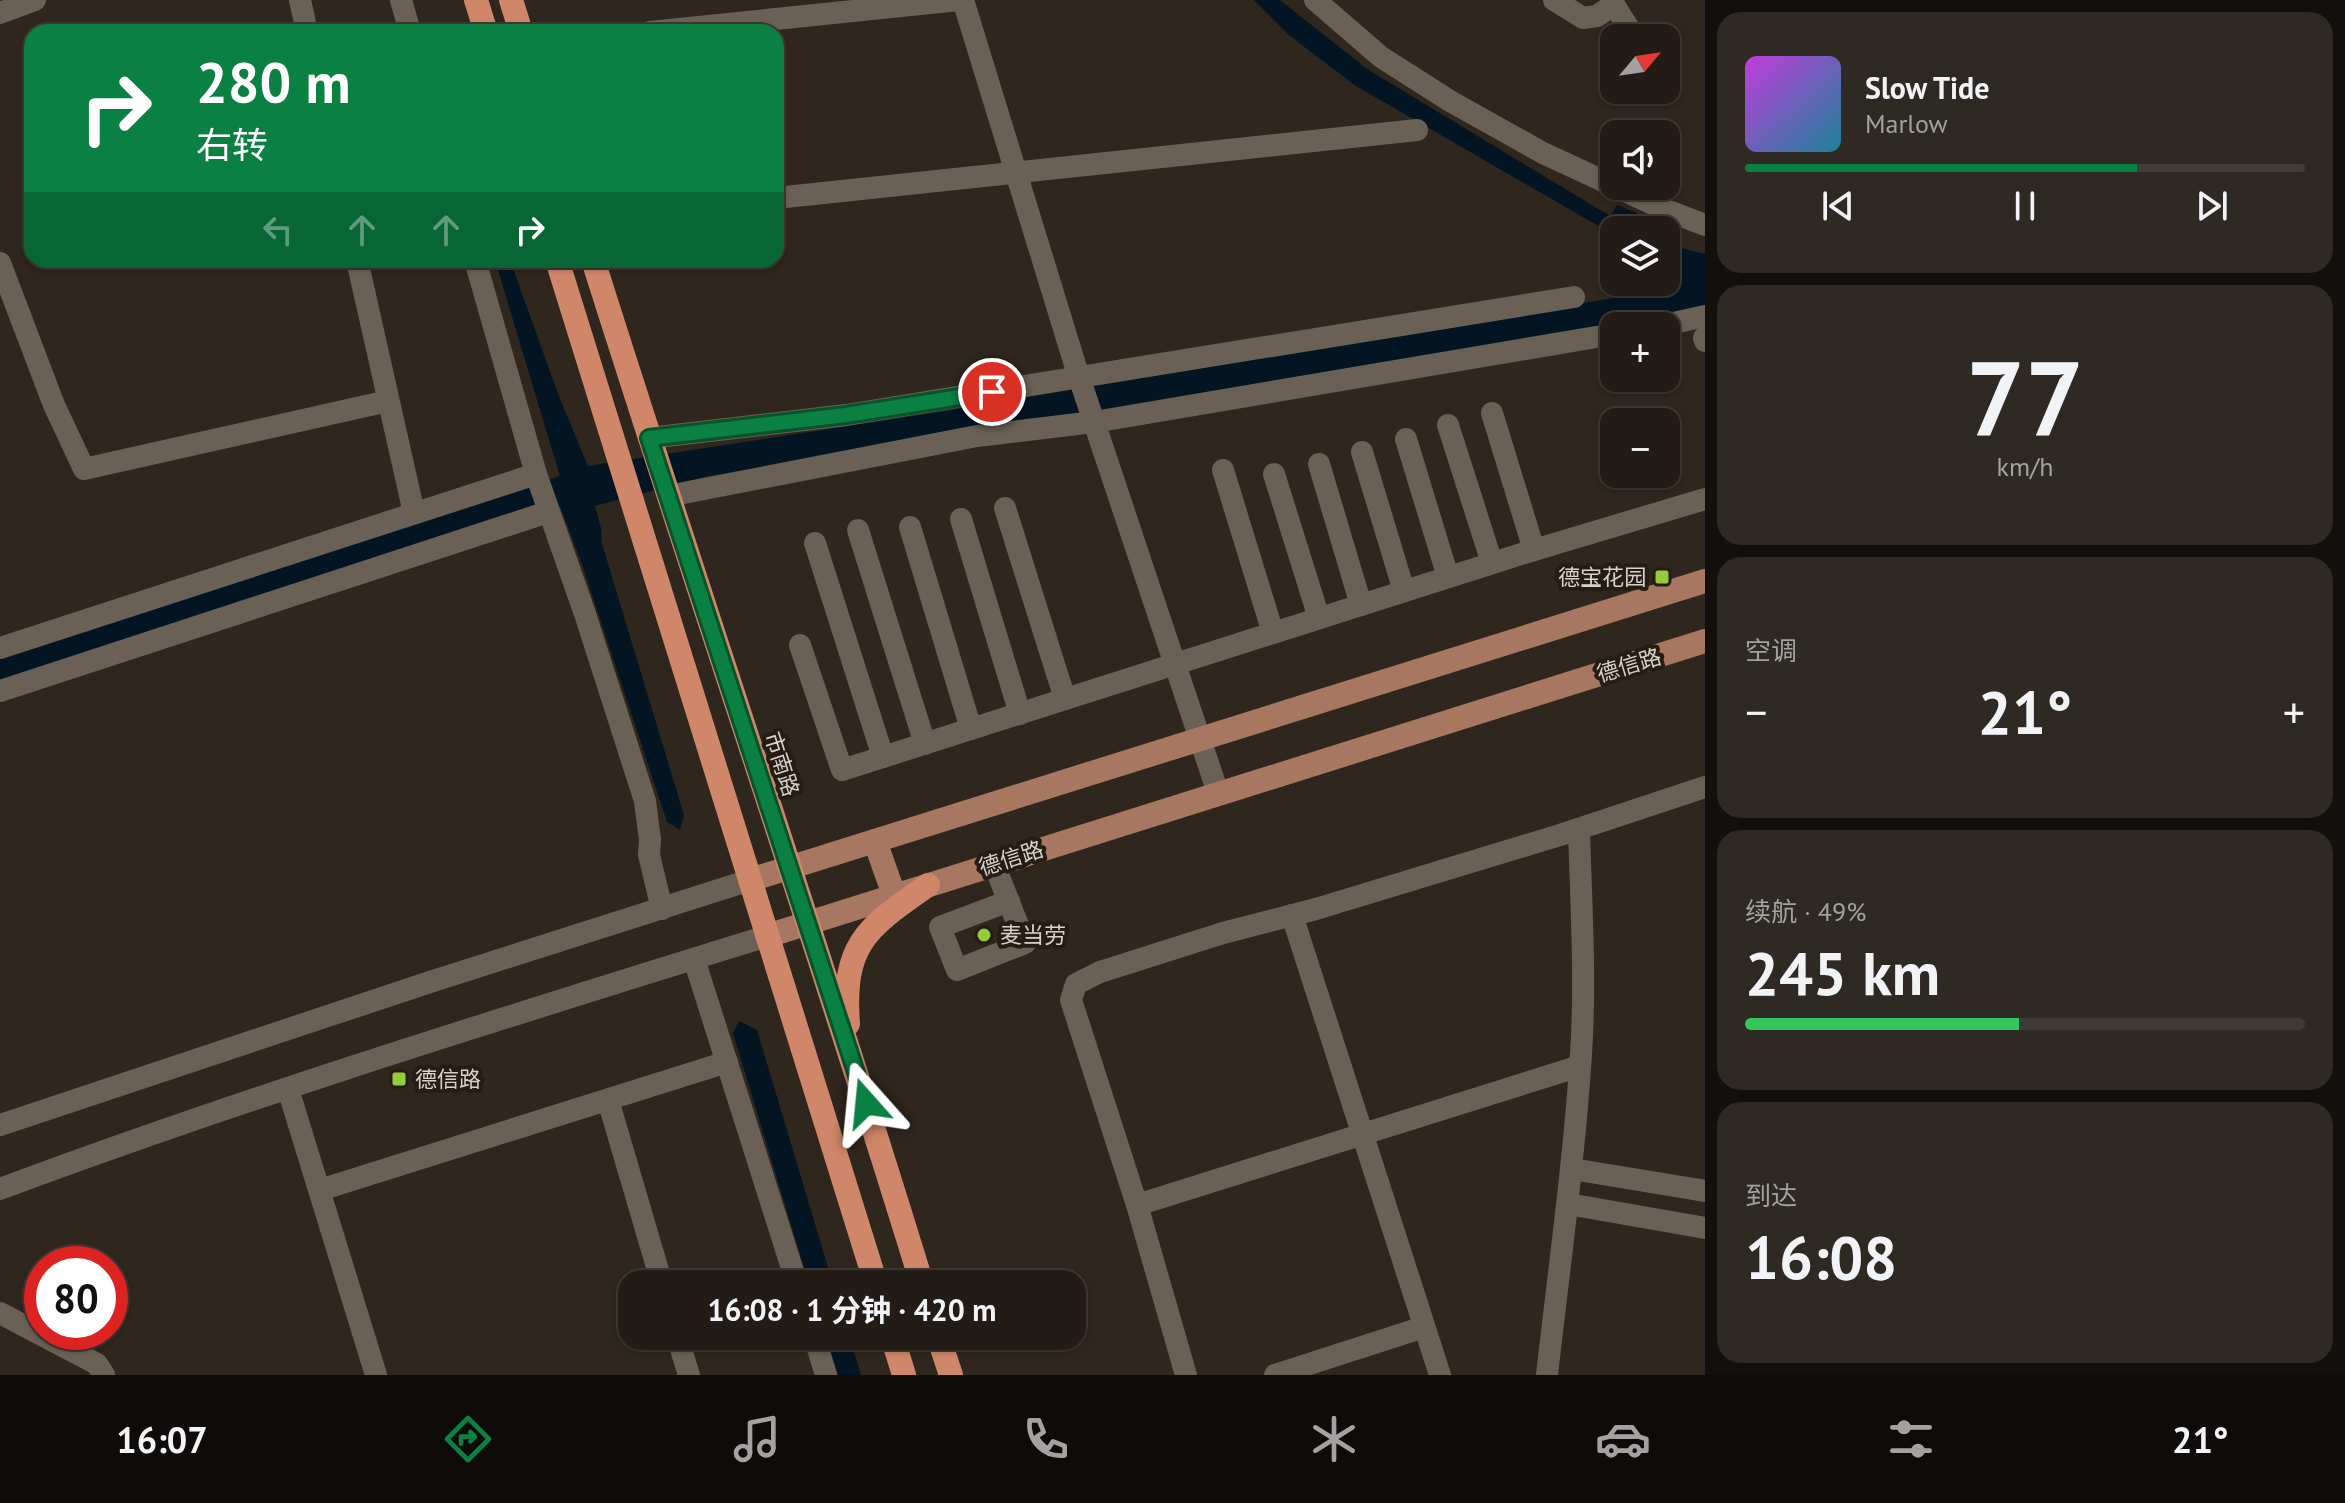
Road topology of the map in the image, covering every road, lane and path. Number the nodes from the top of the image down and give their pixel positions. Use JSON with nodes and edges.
{"nodes":[{"id":1,"x":35,"y":0,"type":"edge"},
{"id":2,"x":300,"y":0,"type":"edge"},
{"id":3,"x":401,"y":0,"type":"edge"},
{"id":4,"x":476,"y":0,"type":"edge"},
{"id":5,"x":511,"y":0,"type":"edge"},
{"id":6,"x":961,"y":0,"type":"edge"},
{"id":7,"x":1315,"y":0,"type":"edge"},
{"id":8,"x":1554,"y":0,"type":"edge"},
{"id":9,"x":1612,"y":2,"type":"edge"},
{"id":10,"x":0,"y":13,"type":"edge"},
{"id":11,"x":305,"y":24,"type":"edge"},
{"id":12,"x":408,"y":24,"type":"edge"},
{"id":13,"x":484,"y":24,"type":"edge"},
{"id":14,"x":518,"y":24,"type":"edge"},
{"id":15,"x":728,"y":24,"type":"edge"},
{"id":16,"x":1626,"y":24,"type":"edge"},
{"id":17,"x":1417,"y":130,"type":"dead end"},
{"id":18,"x":1016,"y":172,"type":"junction"},
{"id":19,"x":784,"y":197,"type":"edge"},
{"id":20,"x":1705,"y":225,"type":"edge"},
{"id":21,"x":0,"y":263,"type":"edge"},
{"id":22,"x":359,"y":268,"type":"edge"},
{"id":23,"x":477,"y":268,"type":"edge"},
{"id":24,"x":560,"y":268,"type":"edge"},
{"id":25,"x":596,"y":268,"type":"edge"},
{"id":26,"x":1574,"y":297,"type":"dead end"},
{"id":27,"x":1680,"y":329,"type":"edge"},
{"id":28,"x":1705,"y":332,"type":"edge"},
{"id":29,"x":1600,"y":336,"type":"edge"},
{"id":30,"x":1080,"y":381,"type":"junction"},
{"id":31,"x":388,"y":401,"type":"junction"},
{"id":32,"x":1492,"y":413,"type":"dead end"},
{"id":33,"x":1093,"y":419,"type":"junction"},
{"id":34,"x":1448,"y":425,"type":"dead end"},
{"id":35,"x":1406,"y":439,"type":"dead end"},
{"id":36,"x":650,"y":441,"type":"junction"},
{"id":37,"x":1362,"y":452,"type":"dead end"},
{"id":38,"x":1319,"y":464,"type":"dead end"},
{"id":39,"x":1223,"y":470,"type":"dead end"},
{"id":40,"x":1274,"y":474,"type":"dead end"},
{"id":41,"x":537,"y":478,"type":"junction"},
{"id":42,"x":667,"y":494,"type":"junction"},
{"id":43,"x":1705,"y":499,"type":"edge"},
{"id":44,"x":1005,"y":508,"type":"dead end"},
{"id":45,"x":548,"y":509,"type":"junction"},
{"id":46,"x":414,"y":513,"type":"junction"},
{"id":47,"x":961,"y":519,"type":"dead end"},
{"id":48,"x":910,"y":527,"type":"dead end"},
{"id":49,"x":858,"y":530,"type":"dead end"},
{"id":50,"x":815,"y":543,"type":"dead end"},
{"id":51,"x":1534,"y":550,"type":"junction"},
{"id":52,"x":1492,"y":563,"type":"junction"},
{"id":53,"x":1448,"y":577,"type":"junction"},
{"id":54,"x":1705,"y":581,"type":"edge"},
{"id":55,"x":1404,"y":591,"type":"junction"},
{"id":56,"x":1361,"y":605,"type":"junction"},
{"id":57,"x":1319,"y":618,"type":"junction"},
{"id":58,"x":1273,"y":633,"type":"junction"},
{"id":59,"x":1705,"y":641,"type":"edge"},
{"id":60,"x":800,"y":645,"type":"dead end"},
{"id":61,"x":0,"y":648,"type":"edge"},
{"id":62,"x":1175,"y":664,"type":"junction"},
{"id":63,"x":0,"y":691,"type":"edge"},
{"id":64,"x":1065,"y":699,"type":"junction"},
{"id":65,"x":1020,"y":714,"type":"junction"},
{"id":66,"x":971,"y":729,"type":"junction"},
{"id":67,"x":1200,"y":738,"type":"junction"},
{"id":68,"x":925,"y":744,"type":"junction"},
{"id":69,"x":883,"y":757,"type":"junction"},
{"id":70,"x":1705,"y":787,"type":"edge"},
{"id":71,"x":1218,"y":793,"type":"junction"},
{"id":72,"x":1579,"y":829,"type":"junction"},
{"id":73,"x":875,"y":841,"type":"junction"},
{"id":74,"x":994,"y":864,"type":"junction"},
{"id":75,"x":789,"y":868,"type":"junction"},
{"id":76,"x":750,"y":880,"type":"junction"},
{"id":77,"x":928,"y":885,"type":"junction"},
{"id":78,"x":894,"y":895,"type":"junction"},
{"id":79,"x":1009,"y":901,"type":"dead end"},
{"id":80,"x":662,"y":909,"type":"junction"},
{"id":81,"x":1292,"y":915,"type":"junction"},
{"id":82,"x":807,"y":923,"type":"junction"},
{"id":83,"x":767,"y":936,"type":"junction"},
{"id":84,"x":694,"y":959,"type":"junction"},
{"id":85,"x":850,"y":1054,"type":"junction"},
{"id":86,"x":727,"y":1062,"type":"junction"},
{"id":87,"x":1580,"y":1066,"type":"junction"},
{"id":88,"x":288,"y":1089,"type":"junction"},
{"id":89,"x":608,"y":1100,"type":"junction"},
{"id":90,"x":0,"y":1125,"type":"edge"},
{"id":91,"x":1362,"y":1134,"type":"junction"},
{"id":92,"x":1572,"y":1169,"type":"junction"},
{"id":93,"x":0,"y":1189,"type":"edge"},
{"id":94,"x":320,"y":1190,"type":"junction"},
{"id":95,"x":1705,"y":1191,"type":"edge"},
{"id":96,"x":1568,"y":1204,"type":"junction"},
{"id":97,"x":1137,"y":1205,"type":"junction"},
{"id":98,"x":1705,"y":1228,"type":"edge"},
{"id":99,"x":658,"y":1270,"type":"edge"},
{"id":100,"x":793,"y":1270,"type":"edge"},
{"id":101,"x":872,"y":1270,"type":"edge"},
{"id":102,"x":918,"y":1270,"type":"edge"},
{"id":103,"x":0,"y":1313,"type":"edge"},
{"id":104,"x":1424,"y":1327,"type":"junction"},
{"id":105,"x":681,"y":1350,"type":"edge"},
{"id":106,"x":818,"y":1350,"type":"edge"},
{"id":107,"x":896,"y":1350,"type":"edge"},
{"id":108,"x":943,"y":1350,"type":"edge"},
{"id":109,"x":104,"y":1375,"type":"edge"},
{"id":110,"x":376,"y":1375,"type":"edge"},
{"id":111,"x":689,"y":1375,"type":"edge"},
{"id":112,"x":826,"y":1375,"type":"edge"},
{"id":113,"x":904,"y":1375,"type":"edge"},
{"id":114,"x":951,"y":1375,"type":"edge"},
{"id":115,"x":1186,"y":1375,"type":"edge"},
{"id":116,"x":1275,"y":1375,"type":"edge"},
{"id":117,"x":1440,"y":1375,"type":"edge"},
{"id":118,"x":1547,"y":1375,"type":"edge"}],
"edges":[{"from":1,"to":10,"type":"street"},
{"from":2,"to":11,"type":"street"},
{"from":3,"to":12,"type":"street"},
{"from":4,"to":13,"type":"highway"},
{"from":5,"to":14,"type":"highway"},
{"from":6,"to":15,"type":"street"},
{"from":6,"to":18,"type":"street"},
{"from":7,"to":20,"type":"street"},
{"from":8,"to":9,"type":"street"},
{"from":9,"to":16,"type":"street"},
{"from":17,"to":18,"type":"street"},
{"from":18,"to":19,"type":"street"},
{"from":18,"to":30,"type":"street"},
{"from":21,"to":31,"type":"street"},
{"from":22,"to":31,"type":"street"},
{"from":23,"to":41,"type":"street"},
{"from":24,"to":76,"type":"highway"},
{"from":25,"to":36,"type":"highway","name":"市南路"},
{"from":26,"to":30,"type":"street"},
{"from":27,"to":28,"type":"street"},
{"from":29,"to":33,"type":"street"},
{"from":30,"to":33,"type":"street"},
{"from":30,"to":36,"type":"street"},
{"from":31,"to":46,"type":"street"},
{"from":32,"to":51,"type":"street"},
{"from":33,"to":42,"type":"street"},
{"from":33,"to":62,"type":"street"},
{"from":34,"to":52,"type":"street"},
{"from":35,"to":53,"type":"street"},
{"from":36,"to":42,"type":"highway","name":"市南路"},
{"from":37,"to":55,"type":"street"},
{"from":38,"to":56,"type":"street"},
{"from":39,"to":58,"type":"street"},
{"from":40,"to":57,"type":"street"},
{"from":41,"to":45,"type":"street"},
{"from":41,"to":46,"type":"street"},
{"from":42,"to":75,"type":"highway","name":"市南路"},
{"from":43,"to":51,"type":"street"},
{"from":44,"to":64,"type":"street"},
{"from":45,"to":63,"type":"street"},
{"from":45,"to":80,"type":"street"},
{"from":46,"to":61,"type":"street"},
{"from":47,"to":65,"type":"street"},
{"from":48,"to":66,"type":"street"},
{"from":49,"to":68,"type":"street"},
{"from":50,"to":69,"type":"street"},
{"from":51,"to":52,"type":"street"},
{"from":52,"to":53,"type":"street"},
{"from":53,"to":55,"type":"street"},
{"from":54,"to":67,"type":"main road"},
{"from":55,"to":56,"type":"street"},
{"from":56,"to":57,"type":"street"},
{"from":57,"to":58,"type":"street"},
{"from":58,"to":62,"type":"street"},
{"from":59,"to":71,"type":"main road","name":"德信路"},
{"from":60,"to":69,"type":"street"},
{"from":62,"to":64,"type":"street"},
{"from":62,"to":67,"type":"street"},
{"from":64,"to":65,"type":"street"},
{"from":65,"to":66,"type":"street"},
{"from":66,"to":68,"type":"street"},
{"from":67,"to":71,"type":"street"},
{"from":67,"to":73,"type":"main road"},
{"from":68,"to":69,"type":"street"},
{"from":70,"to":72,"type":"street"},
{"from":71,"to":74,"type":"main road","name":"德信路"},
{"from":72,"to":81,"type":"street"},
{"from":72,"to":87,"type":"street"},
{"from":73,"to":75,"type":"main road"},
{"from":73,"to":78,"type":"main road"},
{"from":74,"to":77,"type":"main road","name":"德信路"},
{"from":74,"to":79,"type":"street"},
{"from":75,"to":76,"type":"main road"},
{"from":75,"to":82,"type":"highway","name":"市南路"},
{"from":76,"to":80,"type":"street"},
{"from":76,"to":83,"type":"highway"},
{"from":77,"to":78,"type":"main road","name":"德信路"},
{"from":77,"to":85,"type":"highway"},
{"from":78,"to":82,"type":"main road","name":"德信路"},
{"from":80,"to":90,"type":"street"},
{"from":81,"to":91,"type":"street"},
{"from":81,"to":97,"type":"street"},
{"from":82,"to":83,"type":"main road","name":"德信路"},
{"from":82,"to":85,"type":"highway","name":"市南路"},
{"from":83,"to":84,"type":"street","name":"德信路"},
{"from":83,"to":101,"type":"highway"},
{"from":84,"to":86,"type":"street"},
{"from":84,"to":88,"type":"street","name":"德信路"},
{"from":85,"to":102,"type":"highway","name":"市南路"},
{"from":86,"to":89,"type":"street"},
{"from":86,"to":100,"type":"street"},
{"from":87,"to":91,"type":"street"},
{"from":87,"to":92,"type":"street"},
{"from":88,"to":93,"type":"street","name":"德信路"},
{"from":88,"to":94,"type":"street"},
{"from":89,"to":94,"type":"street"},
{"from":89,"to":99,"type":"street"},
{"from":91,"to":97,"type":"street"},
{"from":91,"to":104,"type":"street"},
{"from":92,"to":95,"type":"street"},
{"from":92,"to":96,"type":"street"},
{"from":94,"to":110,"type":"street"},
{"from":96,"to":98,"type":"street"},
{"from":96,"to":118,"type":"street"},
{"from":97,"to":115,"type":"street"},
{"from":103,"to":109,"type":"street"},
{"from":104,"to":116,"type":"street"},
{"from":104,"to":117,"type":"street"},
{"from":105,"to":111,"type":"street"},
{"from":106,"to":112,"type":"street"},
{"from":107,"to":113,"type":"highway"},
{"from":108,"to":114,"type":"highway"}]}
